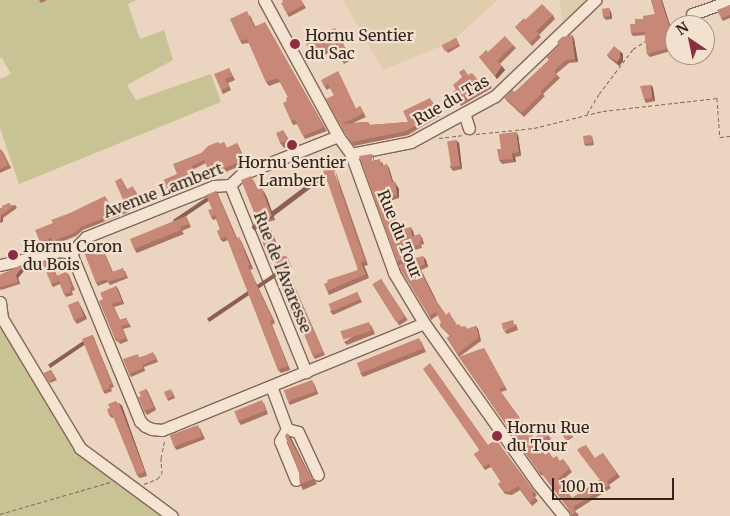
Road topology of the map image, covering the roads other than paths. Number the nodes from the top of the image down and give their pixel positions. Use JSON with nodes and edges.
{"nodes":[{"id":1,"x":264,"y":0,"type":"edge"},
{"id":2,"x":594,"y":0,"type":"edge"},
{"id":3,"x":730,"y":1,"type":"edge"},
{"id":4,"x":692,"y":14,"type":"dead end"},
{"id":5,"x":464,"y":113,"type":"junction"},
{"id":6,"x":470,"y":132,"type":"road end"},
{"id":7,"x":338,"y":136,"type":"junction"},
{"id":8,"x":351,"y":154,"type":"junction"},
{"id":9,"x":230,"y":185,"type":"junction"},
{"id":10,"x":71,"y":253,"type":"junction"},
{"id":11,"x":0,"y":265,"type":"edge"},
{"id":12,"x":0,"y":302,"type":"edge"},
{"id":13,"x":424,"y":324,"type":"junction"},
{"id":14,"x":306,"y":372,"type":"junction"},
{"id":15,"x":271,"y":386,"type":"junction"},
{"id":16,"x":287,"y":429,"type":"junction"},
{"id":17,"x":318,"y":475,"type":"dead end"},
{"id":18,"x":296,"y":480,"type":"dead end"},
{"id":19,"x":172,"y":516,"type":"edge"},
{"id":20,"x":564,"y":516,"type":"edge"}],
"edges":[{"from":1,"to":7,"type":"street","name":"Rue du Tour"},
{"from":2,"to":5,"type":"street","name":"Rue du Tas"},
{"from":3,"to":4,"type":"street"},
{"from":5,"to":6,"type":"street"},
{"from":5,"to":8,"type":"street","name":"Rue du Tas"},
{"from":7,"to":8,"type":"street","name":"Rue du Tour"},
{"from":7,"to":9,"type":"street","name":"Avenue Lambert"},
{"from":8,"to":13,"type":"street","name":"Rue du Tour"},
{"from":9,"to":10,"type":"street","name":"Avenue Lambert"},
{"from":9,"to":14,"type":"street","name":"Rue de l'Avaresse"},
{"from":10,"to":11,"type":"street"},
{"from":10,"to":15,"type":"street"},
{"from":12,"to":19,"type":"street"},
{"from":13,"to":14,"type":"street"},
{"from":13,"to":20,"type":"street","name":"Rue du Tour"},
{"from":14,"to":15,"type":"street"},
{"from":15,"to":16,"type":"street"},
{"from":16,"to":17,"type":"street"},
{"from":16,"to":18,"type":"street"}]}
